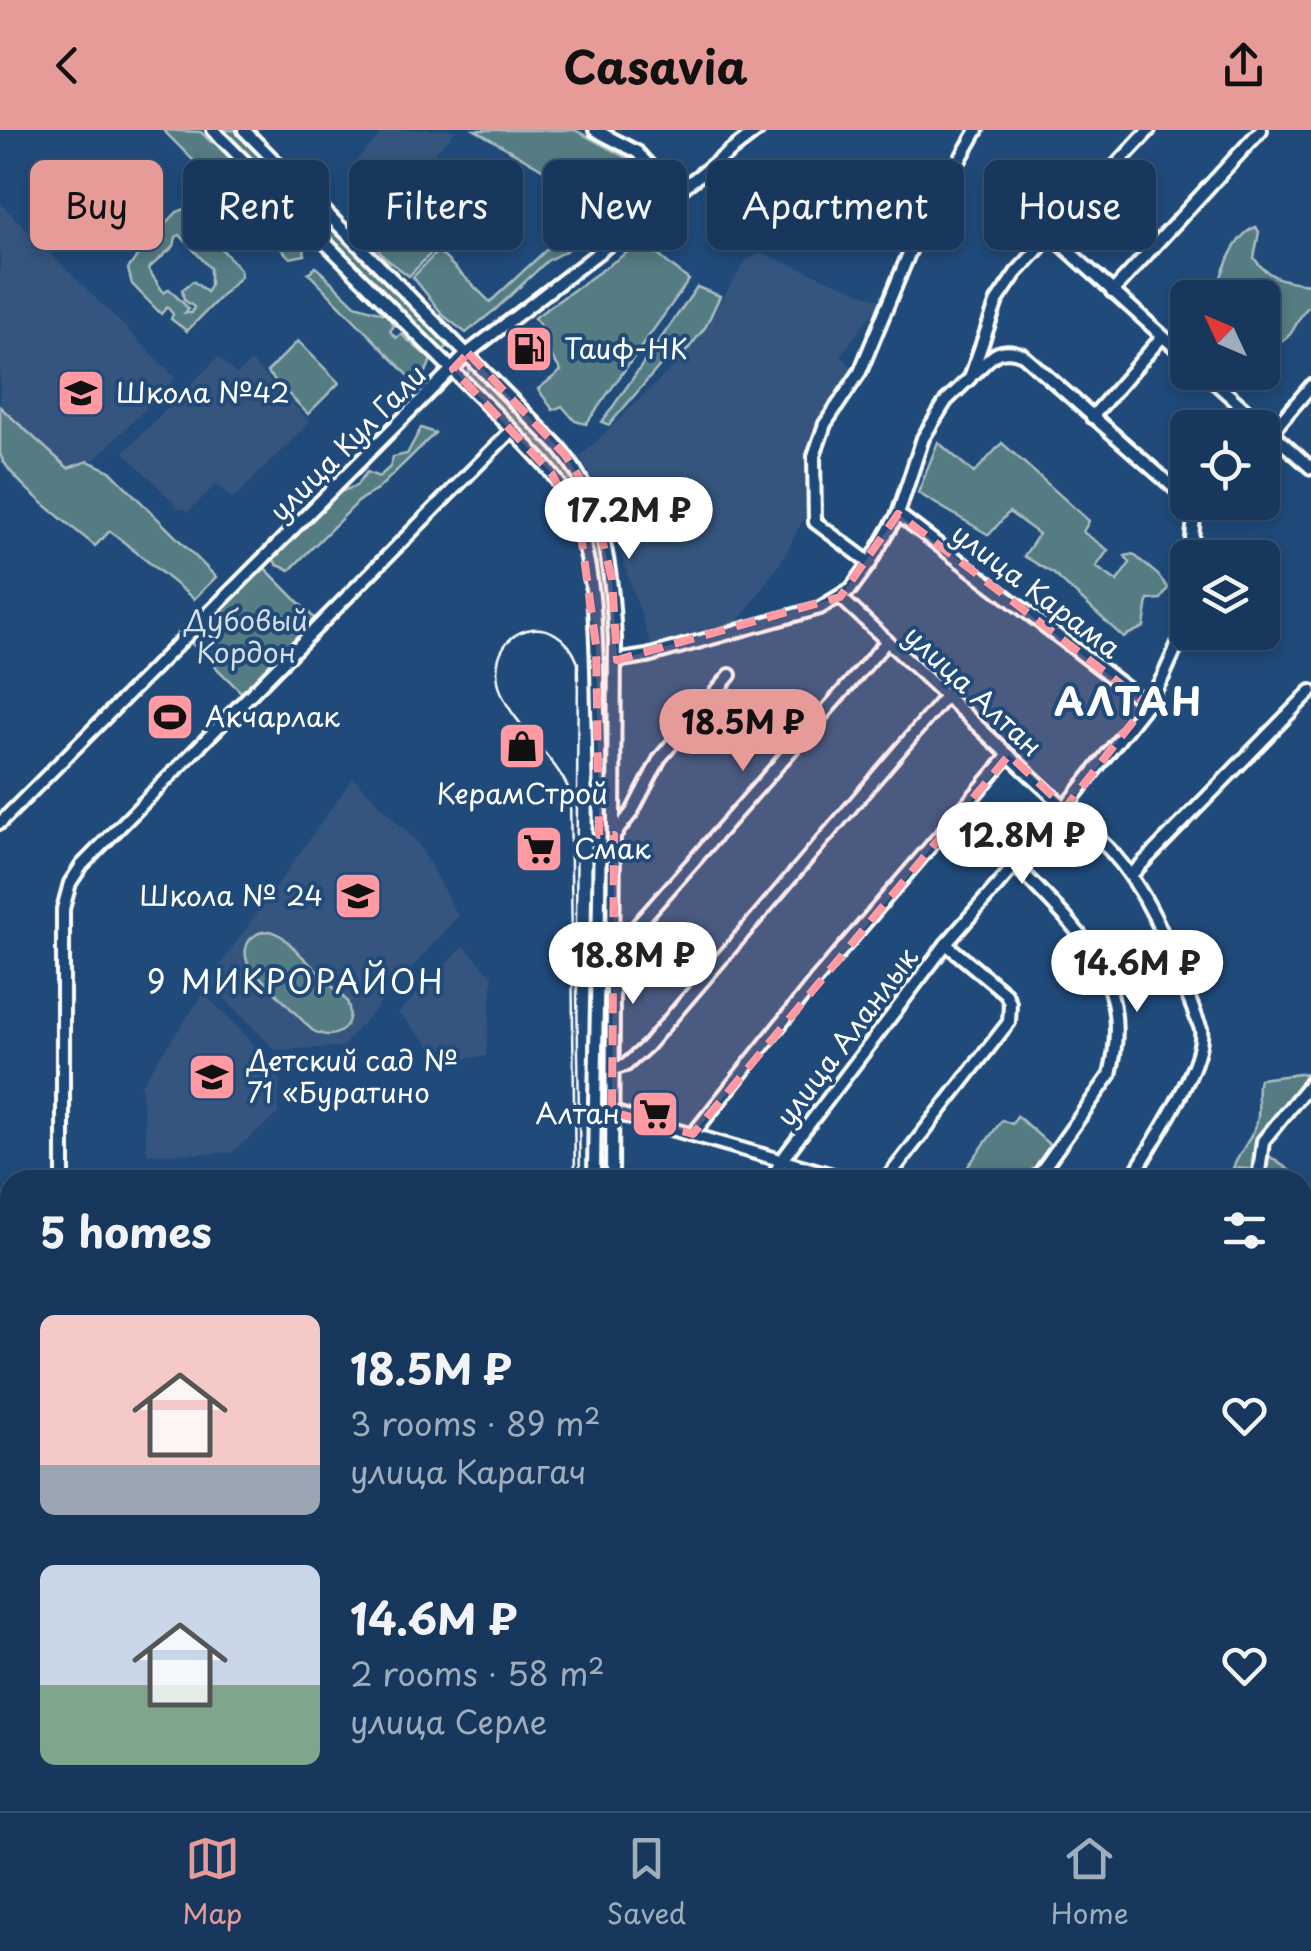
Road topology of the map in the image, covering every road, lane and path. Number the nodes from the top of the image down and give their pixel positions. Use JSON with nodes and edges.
{"nodes":[{"id":1,"x":213,"y":130,"type":"edge"},
{"id":2,"x":244,"y":130,"type":"edge"},
{"id":3,"x":596,"y":130,"type":"edge"},
{"id":4,"x":758,"y":130,"type":"edge"},
{"id":5,"x":976,"y":130,"type":"edge"},
{"id":6,"x":1150,"y":130,"type":"edge"},
{"id":7,"x":1261,"y":130,"type":"edge"},
{"id":8,"x":645,"y":160,"type":"edge"},
{"id":9,"x":1122,"y":160,"type":"edge"},
{"id":10,"x":687,"y":183,"type":"edge"},
{"id":11,"x":601,"y":250,"type":"edge"},
{"id":12,"x":1037,"y":250,"type":"edge"},
{"id":13,"x":1067,"y":250,"type":"edge"},
{"id":14,"x":1112,"y":292,"type":"junction"},
{"id":15,"x":1162,"y":337,"type":"junction"},
{"id":16,"x":1170,"y":344,"type":"edge"},
{"id":17,"x":468,"y":353,"type":"junction"},
{"id":18,"x":453,"y":369,"type":"junction"},
{"id":19,"x":970,"y":378,"type":"junction"},
{"id":20,"x":1311,"y":386,"type":"edge"},
{"id":21,"x":1223,"y":390,"type":"edge"},
{"id":22,"x":1245,"y":410,"type":"edge"},
{"id":23,"x":1092,"y":417,"type":"junction"},
{"id":24,"x":1280,"y":422,"type":"edge"},
{"id":25,"x":512,"y":430,"type":"junction"},
{"id":26,"x":1280,"y":441,"type":"edge"},
{"id":27,"x":1311,"y":468,"type":"edge"},
{"id":28,"x":1170,"y":485,"type":"edge"},
{"id":29,"x":898,"y":514,"type":"junction"},
{"id":30,"x":870,"y":563,"type":"junction"},
{"id":31,"x":840,"y":597,"type":"junction"},
{"id":32,"x":887,"y":641,"type":"junction"},
{"id":33,"x":1175,"y":650,"type":"edge"},
{"id":34,"x":615,"y":661,"type":"junction"},
{"id":35,"x":730,"y":676,"type":"dead end"},
{"id":36,"x":1311,"y":690,"type":"edge"},
{"id":37,"x":946,"y":696,"type":"junction"},
{"id":38,"x":1147,"y":704,"type":"junction"},
{"id":39,"x":1009,"y":755,"type":"junction"},
{"id":40,"x":1066,"y":808,"type":"junction"},
{"id":41,"x":0,"y":823,"type":"edge"},
{"id":42,"x":598,"y":835,"type":"junction"},
{"id":43,"x":614,"y":835,"type":"junction"},
{"id":44,"x":1015,"y":865,"type":"junction"},
{"id":45,"x":1132,"y":874,"type":"junction"},
{"id":46,"x":614,"y":936,"type":"junction"},
{"id":47,"x":946,"y":944,"type":"junction"},
{"id":48,"x":612,"y":1069,"type":"junction"},
{"id":49,"x":1311,"y":1082,"type":"edge"},
{"id":50,"x":612,"y":1112,"type":"junction"},
{"id":51,"x":693,"y":1134,"type":"junction"},
{"id":52,"x":781,"y":1162,"type":"junction"},
{"id":53,"x":63,"y":1170,"type":"edge"},
{"id":54,"x":594,"y":1170,"type":"edge"},
{"id":55,"x":612,"y":1170,"type":"edge"},
{"id":56,"x":777,"y":1170,"type":"edge"},
{"id":57,"x":812,"y":1170,"type":"edge"},
{"id":58,"x":894,"y":1170,"type":"edge"},
{"id":59,"x":1043,"y":1170,"type":"edge"},
{"id":60,"x":1137,"y":1170,"type":"edge"},
{"id":61,"x":1259,"y":1170,"type":"edge"}],
"edges":[{"from":1,"to":18,"type":"street"},
{"from":2,"to":17,"type":"street"},
{"from":3,"to":8,"type":"street"},
{"from":4,"to":10,"type":"street","name":"улица Кул Гали"},
{"from":5,"to":30,"type":"street"},
{"from":6,"to":9,"type":"street"},
{"from":7,"to":14,"type":"street"},
{"from":11,"to":17,"type":"street","name":"улица Кул Гали"},
{"from":12,"to":19,"type":"street"},
{"from":13,"to":14,"type":"street"},
{"from":14,"to":15,"type":"street"},
{"from":15,"to":16,"type":"street"},
{"from":15,"to":23,"type":"street"},
{"from":17,"to":18,"type":"street","name":"улица Кул Гали"},
{"from":17,"to":34,"type":"street"},
{"from":18,"to":25,"type":"street"},
{"from":18,"to":41,"type":"street","name":"улица Кул Гали"},
{"from":19,"to":23,"type":"street"},
{"from":19,"to":29,"type":"street"},
{"from":20,"to":24,"type":"street"},
{"from":21,"to":22,"type":"street"},
{"from":23,"to":28,"type":"street"},
{"from":25,"to":42,"type":"street"},
{"from":25,"to":53,"type":"street"},
{"from":26,"to":27,"type":"street"},
{"from":29,"to":30,"type":"street"},
{"from":29,"to":38,"type":"street","name":"улица Карама"},
{"from":30,"to":31,"type":"street"},
{"from":31,"to":32,"type":"street","name":"улица Алтан"},
{"from":31,"to":34,"type":"street"},
{"from":32,"to":37,"type":"street","name":"улица Алтан"},
{"from":32,"to":46,"type":"street"},
{"from":33,"to":38,"type":"street","name":"улица Аланлык"},
{"from":34,"to":43,"type":"street"},
{"from":35,"to":43,"type":"street"},
{"from":36,"to":45,"type":"street"},
{"from":37,"to":39,"type":"street","name":"улица Алтан"},
{"from":37,"to":48,"type":"street"},
{"from":38,"to":40,"type":"street","name":"улица Аланлык"},
{"from":39,"to":40,"type":"street","name":"улица Алтан"},
{"from":39,"to":51,"type":"street"},
{"from":40,"to":44,"type":"street","name":"улица Аланлык"},
{"from":40,"to":45,"type":"street","name":"улица Алтан"},
{"from":42,"to":43,"type":"street"},
{"from":42,"to":54,"type":"street"},
{"from":43,"to":46,"type":"street"},
{"from":44,"to":47,"type":"street","name":"улица Аланлык"},
{"from":44,"to":59,"type":"street"},
{"from":45,"to":60,"type":"street","name":"улица Алтан"},
{"from":46,"to":48,"type":"street"},
{"from":47,"to":52,"type":"street","name":"улица Аланлык"},
{"from":47,"to":58,"type":"street"},
{"from":48,"to":50,"type":"street"},
{"from":49,"to":61,"type":"street"},
{"from":50,"to":51,"type":"street"},
{"from":50,"to":55,"type":"street"},
{"from":51,"to":52,"type":"street"},
{"from":52,"to":56,"type":"street","name":"улица Аланлык"},
{"from":52,"to":57,"type":"street"}]}
